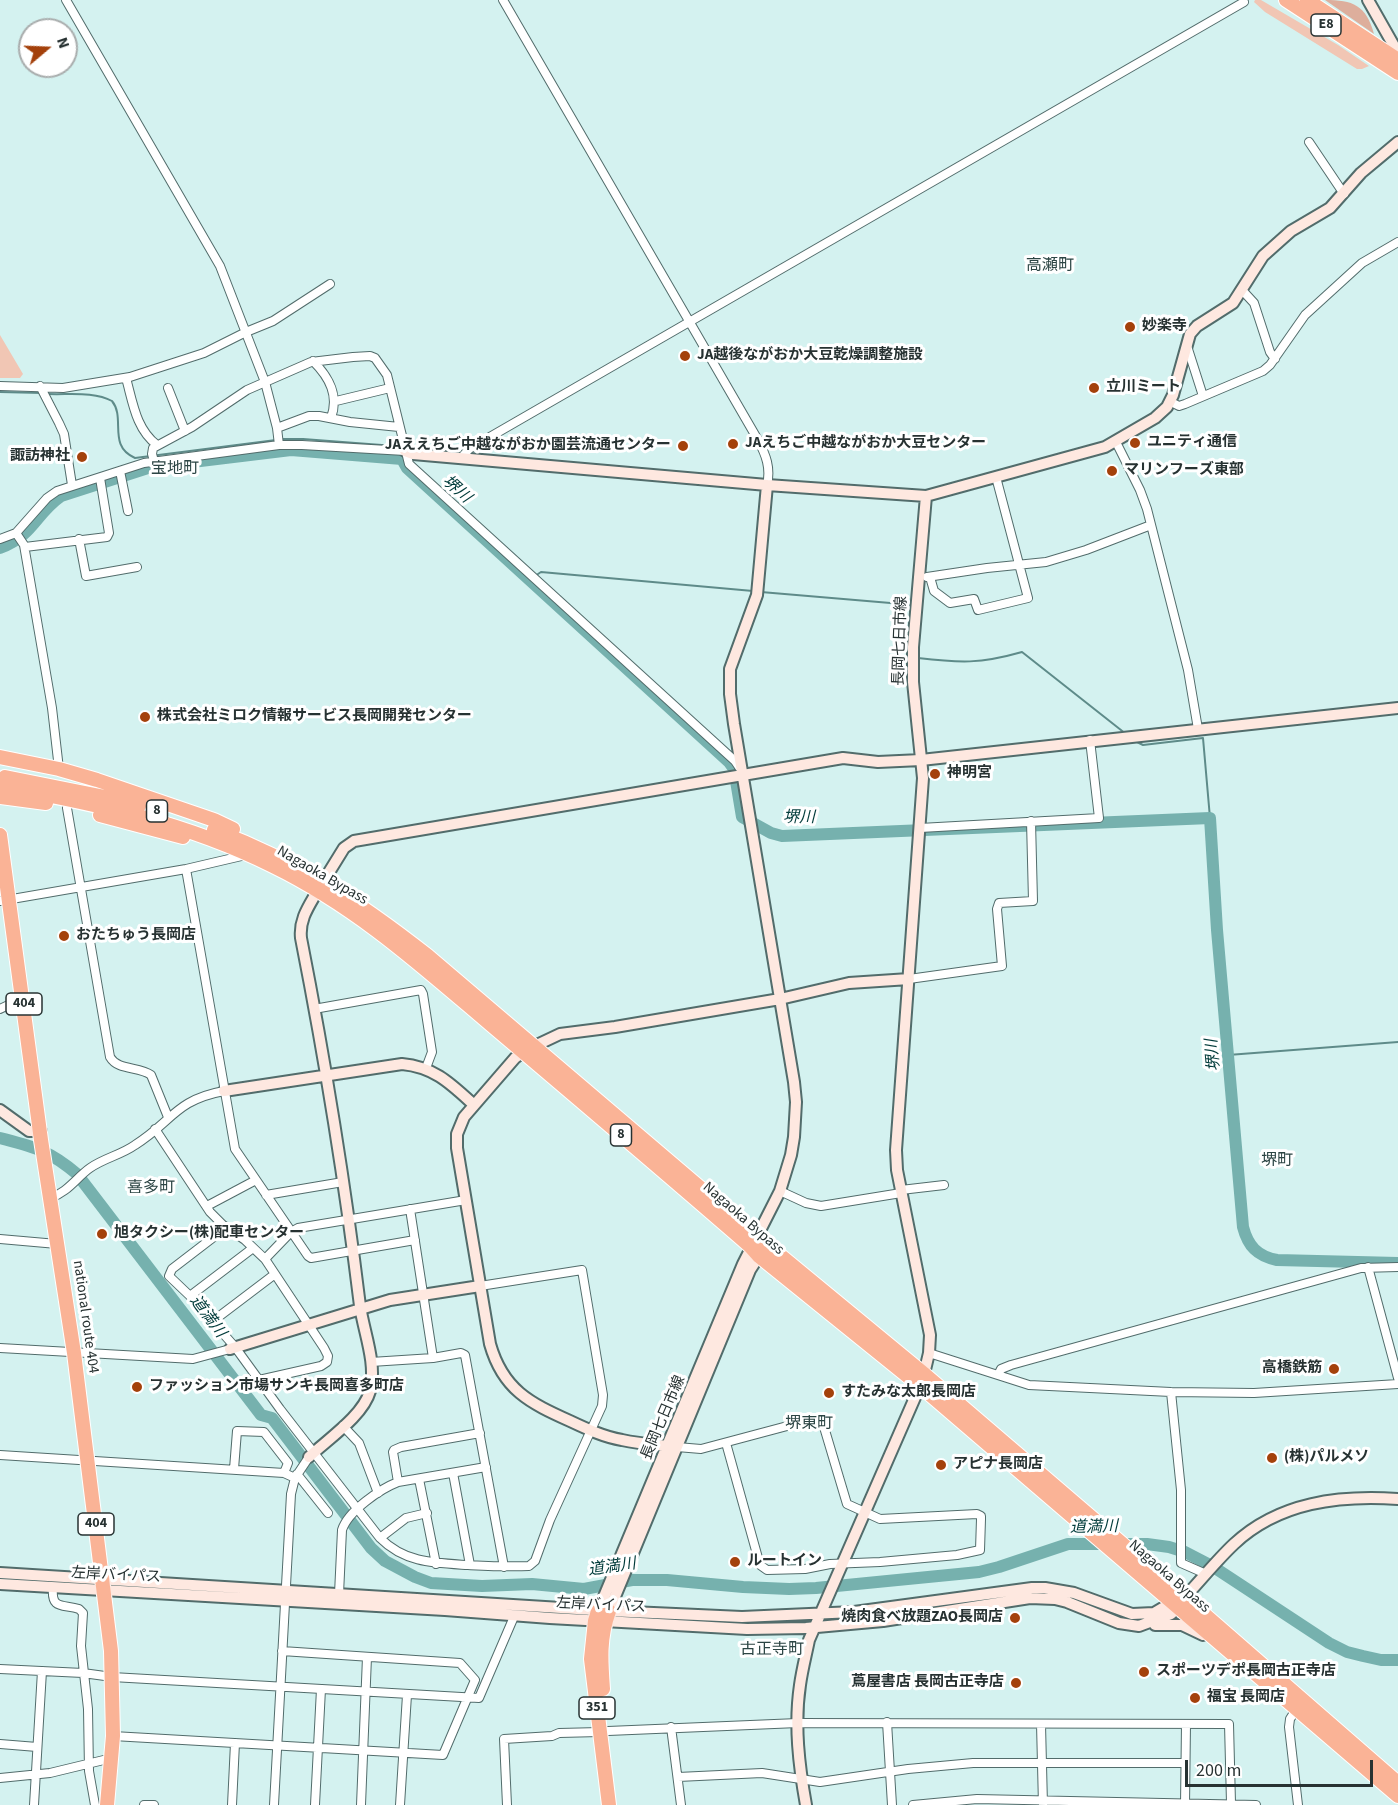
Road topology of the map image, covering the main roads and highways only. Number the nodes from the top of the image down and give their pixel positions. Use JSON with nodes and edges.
{"nodes":[{"id":1,"x":1285,"y":0,"type":"edge"},
{"id":2,"x":1305,"y":5,"type":"edge"},
{"id":3,"x":1369,"y":47,"type":"junction"},
{"id":4,"x":1398,"y":60,"type":"edge"},
{"id":5,"x":1398,"y":74,"type":"edge"},
{"id":6,"x":0,"y":757,"type":"edge"},
{"id":7,"x":0,"y":777,"type":"edge"},
{"id":8,"x":0,"y":786,"type":"edge"},
{"id":9,"x":26,"y":786,"type":"junction"},
{"id":10,"x":0,"y":796,"type":"edge"},
{"id":11,"x":0,"y":835,"type":"edge"},
{"id":12,"x":0,"y":852,"type":"edge"},
{"id":13,"x":249,"y":854,"type":"junction"},
{"id":14,"x":284,"y":859,"type":"junction"},
{"id":15,"x":2,"y":868,"type":"edge"},
{"id":16,"x":321,"y":886,"type":"junction"},
{"id":17,"x":5,"y":895,"type":"edge"},
{"id":18,"x":1178,"y":1602,"type":"junction"},
{"id":19,"x":602,"y":1616,"type":"road end"},
{"id":20,"x":604,"y":1731,"type":"junction"},
{"id":21,"x":1398,"y":1783,"type":"edge"},
{"id":22,"x":1398,"y":1796,"type":"edge"},
{"id":23,"x":107,"y":1805,"type":"edge"},
{"id":24,"x":609,"y":1805,"type":"edge"},
{"id":25,"x":618,"y":1805,"type":"edge"}],
"edges":[{"from":1,"to":2,"type":"highway","number":"E8"},
{"from":2,"to":3,"type":"highway","number":"E8"},
{"from":3,"to":4,"type":"highway","number":"E8"},
{"from":3,"to":5,"type":"highway","number":"E8"},
{"from":6,"to":14,"type":"highway"},
{"from":7,"to":9,"type":"highway","name":"Nagaoka Bypass","number":"8"},
{"from":8,"to":9,"type":"highway","name":"Nagaoka Bypass","number":"8"},
{"from":9,"to":13,"type":"highway","name":"Nagaoka Bypass","number":"8"},
{"from":9,"to":14,"type":"highway","name":"Nagaoka Bypass","number":"8"},
{"from":10,"to":13,"type":"highway"},
{"from":11,"to":15,"type":"highway","name":"national route 404","number":"404"},
{"from":12,"to":15,"type":"highway"},
{"from":13,"to":16,"type":"highway","name":"Nagaoka Bypass","number":"8"},
{"from":14,"to":16,"type":"highway","name":"Nagaoka Bypass","number":"8"},
{"from":15,"to":17,"type":"highway","name":"national route 404","number":"404"},
{"from":16,"to":18,"type":"highway","name":"Nagaoka Bypass","number":"8"},
{"from":17,"to":23,"type":"highway","name":"national route 404","number":"404"},
{"from":18,"to":21,"type":"highway","name":"Nagaoka Bypass","number":"8"},
{"from":18,"to":22,"type":"highway","name":"Nagaoka Bypass","number":"8"},
{"from":19,"to":20,"type":"highway","number":"351"},
{"from":20,"to":24,"type":"highway","number":"351"},
{"from":20,"to":25,"type":"highway","number":"351"}]}
